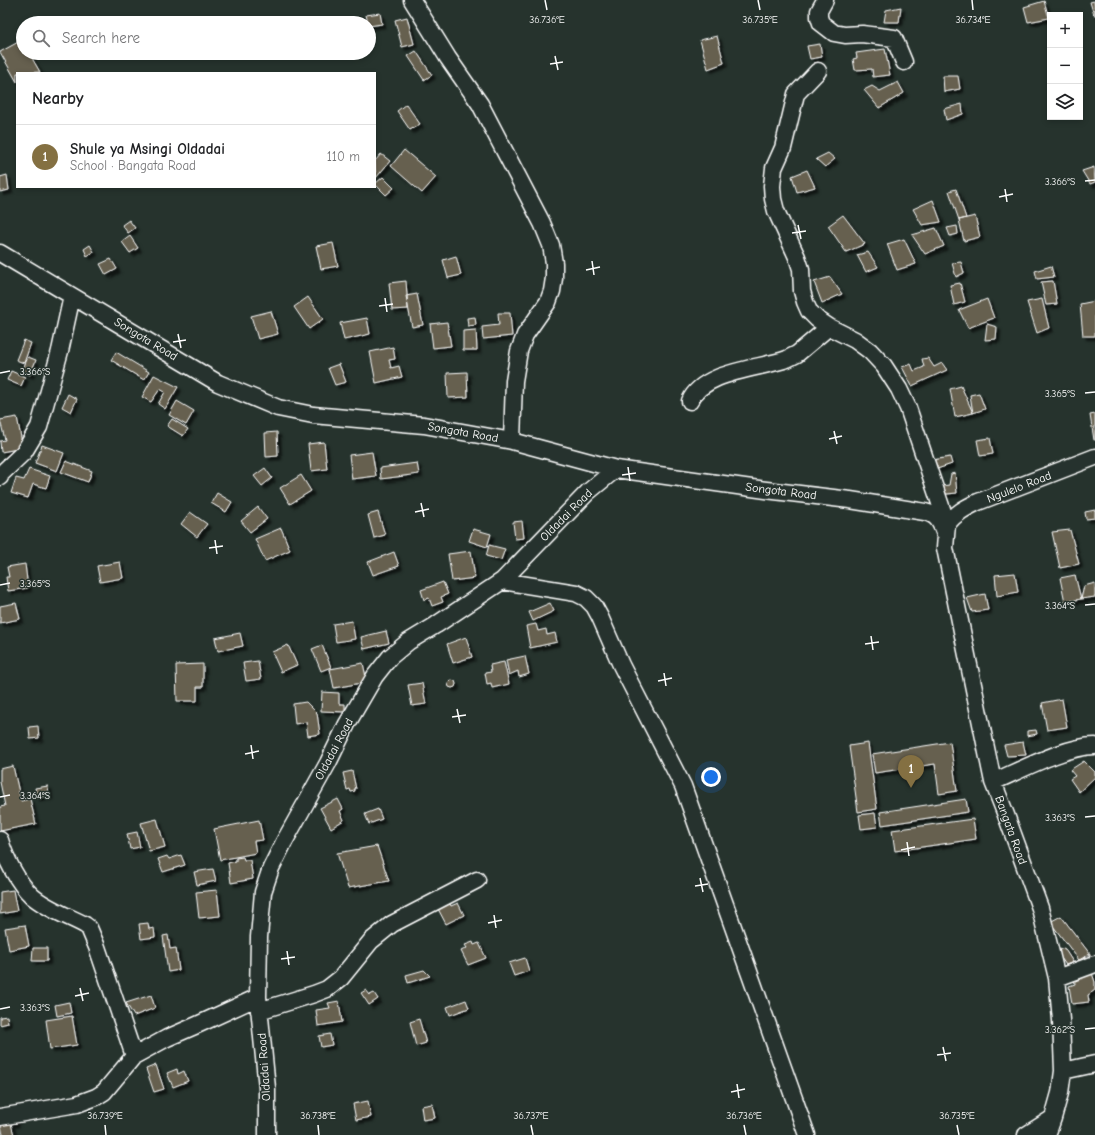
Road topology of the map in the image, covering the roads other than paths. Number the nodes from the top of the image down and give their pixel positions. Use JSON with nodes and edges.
{"nodes":[{"id":1,"x":412,"y":0,"type":"edge"},
{"id":2,"x":825,"y":0,"type":"edge"},
{"id":3,"x":904,"y":62,"type":"dead end"},
{"id":4,"x":818,"y":71,"type":"dead end"},
{"id":5,"x":0,"y":253,"type":"edge"},
{"id":6,"x":72,"y":296,"type":"junction"},
{"id":7,"x":829,"y":327,"type":"junction"},
{"id":8,"x":690,"y":401,"type":"dead end"},
{"id":9,"x":512,"y":441,"type":"junction"},
{"id":10,"x":1095,"y":457,"type":"edge"},
{"id":11,"x":616,"y":469,"type":"junction"},
{"id":12,"x":0,"y":477,"type":"edge"},
{"id":13,"x":947,"y":531,"type":"junction"},
{"id":14,"x":502,"y":581,"type":"junction"},
{"id":15,"x":1095,"y":746,"type":"edge"},
{"id":16,"x":993,"y":782,"type":"junction"},
{"id":17,"x":0,"y":840,"type":"edge"},
{"id":18,"x":477,"y":880,"type":"dead end"},
{"id":19,"x":1095,"y":964,"type":"edge"},
{"id":20,"x":1057,"y":978,"type":"junction"},
{"id":21,"x":259,"y":1004,"type":"junction"},
{"id":22,"x":134,"y":1056,"type":"junction"},
{"id":23,"x":1095,"y":1064,"type":"edge"},
{"id":24,"x":1063,"y":1071,"type":"junction"},
{"id":25,"x":0,"y":1116,"type":"edge"},
{"id":26,"x":1053,"y":1118,"type":"junction"},
{"id":27,"x":267,"y":1135,"type":"edge"},
{"id":28,"x":807,"y":1135,"type":"edge"},
{"id":29,"x":1026,"y":1135,"type":"edge"},
{"id":30,"x":1046,"y":1135,"type":"edge"}],
"edges":[{"from":1,"to":9,"type":"street"},
{"from":2,"to":3,"type":"street"},
{"from":4,"to":7,"type":"street"},
{"from":5,"to":6,"type":"street","name":"Songota Road"},
{"from":6,"to":9,"type":"street","name":"Songota Road"},
{"from":6,"to":12,"type":"street"},
{"from":7,"to":8,"type":"street"},
{"from":7,"to":13,"type":"street"},
{"from":9,"to":11,"type":"street","name":"Songota Road"},
{"from":10,"to":13,"type":"street","name":"Ngulelo Road"},
{"from":11,"to":13,"type":"street","name":"Songota Road"},
{"from":11,"to":14,"type":"street","name":"Oldadai Road"},
{"from":13,"to":16,"type":"street","name":"Bangata Road"},
{"from":14,"to":21,"type":"street","name":"Oldadai Road"},
{"from":14,"to":28,"type":"street"},
{"from":15,"to":16,"type":"street"},
{"from":16,"to":20,"type":"street","name":"Bangata Road"},
{"from":17,"to":22,"type":"street"},
{"from":18,"to":21,"type":"street"},
{"from":19,"to":20,"type":"street"},
{"from":20,"to":24,"type":"street","name":"Bangata Road"},
{"from":21,"to":22,"type":"street"},
{"from":21,"to":27,"type":"street","name":"Oldadai Road"},
{"from":22,"to":25,"type":"street"},
{"from":23,"to":24,"type":"street"},
{"from":24,"to":26,"type":"street","name":"Bangata Road"},
{"from":26,"to":29,"type":"street"},
{"from":26,"to":30,"type":"street","name":"Bangata Road"}]}
